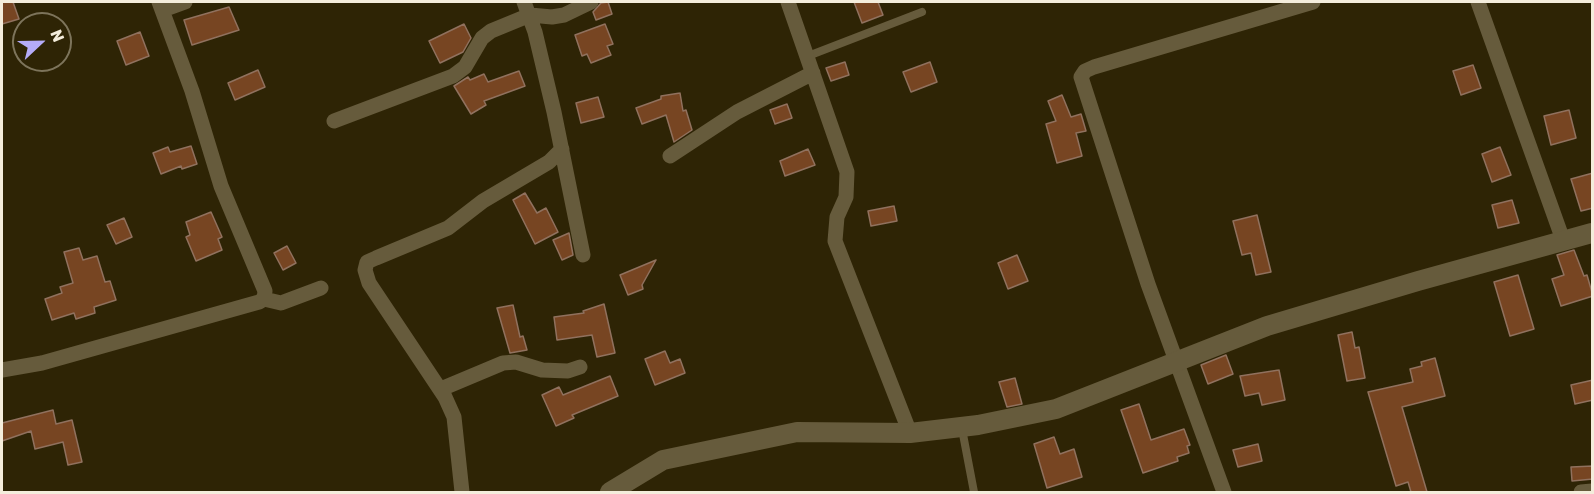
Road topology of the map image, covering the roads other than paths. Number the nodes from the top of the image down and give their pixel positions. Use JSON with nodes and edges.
{"nodes":[{"id":1,"x":185,"y":2,"type":"edge"},
{"id":2,"x":591,"y":2,"type":"edge"},
{"id":3,"x":788,"y":2,"type":"edge"},
{"id":4,"x":1312,"y":2,"type":"edge"},
{"id":5,"x":1478,"y":2,"type":"edge"},
{"id":6,"x":161,"y":6,"type":"edge"},
{"id":7,"x":527,"y":8,"type":"edge"},
{"id":8,"x":922,"y":12,"type":"dead end"},
{"id":9,"x":808,"y":56,"type":"junction"},
{"id":10,"x":813,"y":74,"type":"junction"},
{"id":11,"x":334,"y":121,"type":"dead end"},
{"id":12,"x":562,"y":149,"type":"junction"},
{"id":13,"x":670,"y":156,"type":"dead end"},
{"id":14,"x":1593,"y":233,"type":"edge"},
{"id":15,"x":1563,"y":240,"type":"junction"},
{"id":16,"x":583,"y":255,"type":"dead end"},
{"id":17,"x":321,"y":288,"type":"dead end"},
{"id":18,"x":264,"y":298,"type":"junction"},
{"id":19,"x":1176,"y":363,"type":"junction"},
{"id":20,"x":580,"y":367,"type":"dead end"},
{"id":21,"x":2,"y":370,"type":"edge"},
{"id":22,"x":441,"y":388,"type":"junction"},
{"id":23,"x":962,"y":427,"type":"junction"},
{"id":24,"x":910,"y":433,"type":"junction"},
{"id":25,"x":1593,"y":491,"type":"edge"},
{"id":26,"x":462,"y":492,"type":"edge"},
{"id":27,"x":610,"y":492,"type":"edge"},
{"id":28,"x":974,"y":492,"type":"edge"},
{"id":29,"x":1224,"y":492,"type":"edge"},
{"id":30,"x":1581,"y":492,"type":"edge"}],
"edges":[{"from":1,"to":6,"type":"street"},
{"from":2,"to":7,"type":"street"},
{"from":3,"to":9,"type":"street"},
{"from":4,"to":19,"type":"street"},
{"from":5,"to":15,"type":"street"},
{"from":6,"to":18,"type":"street"},
{"from":7,"to":11,"type":"street"},
{"from":7,"to":12,"type":"street"},
{"from":8,"to":9,"type":"lane"},
{"from":9,"to":10,"type":"street"},
{"from":10,"to":13,"type":"street"},
{"from":10,"to":24,"type":"street"},
{"from":12,"to":16,"type":"street"},
{"from":12,"to":22,"type":"street"},
{"from":14,"to":15,"type":"street"},
{"from":15,"to":19,"type":"street"},
{"from":17,"to":18,"type":"street"},
{"from":18,"to":21,"type":"street"},
{"from":19,"to":23,"type":"street"},
{"from":19,"to":29,"type":"street"},
{"from":20,"to":22,"type":"street"},
{"from":22,"to":26,"type":"street"},
{"from":23,"to":24,"type":"street"},
{"from":23,"to":28,"type":"lane"},
{"from":24,"to":27,"type":"street"},
{"from":25,"to":30,"type":"street"}]}
